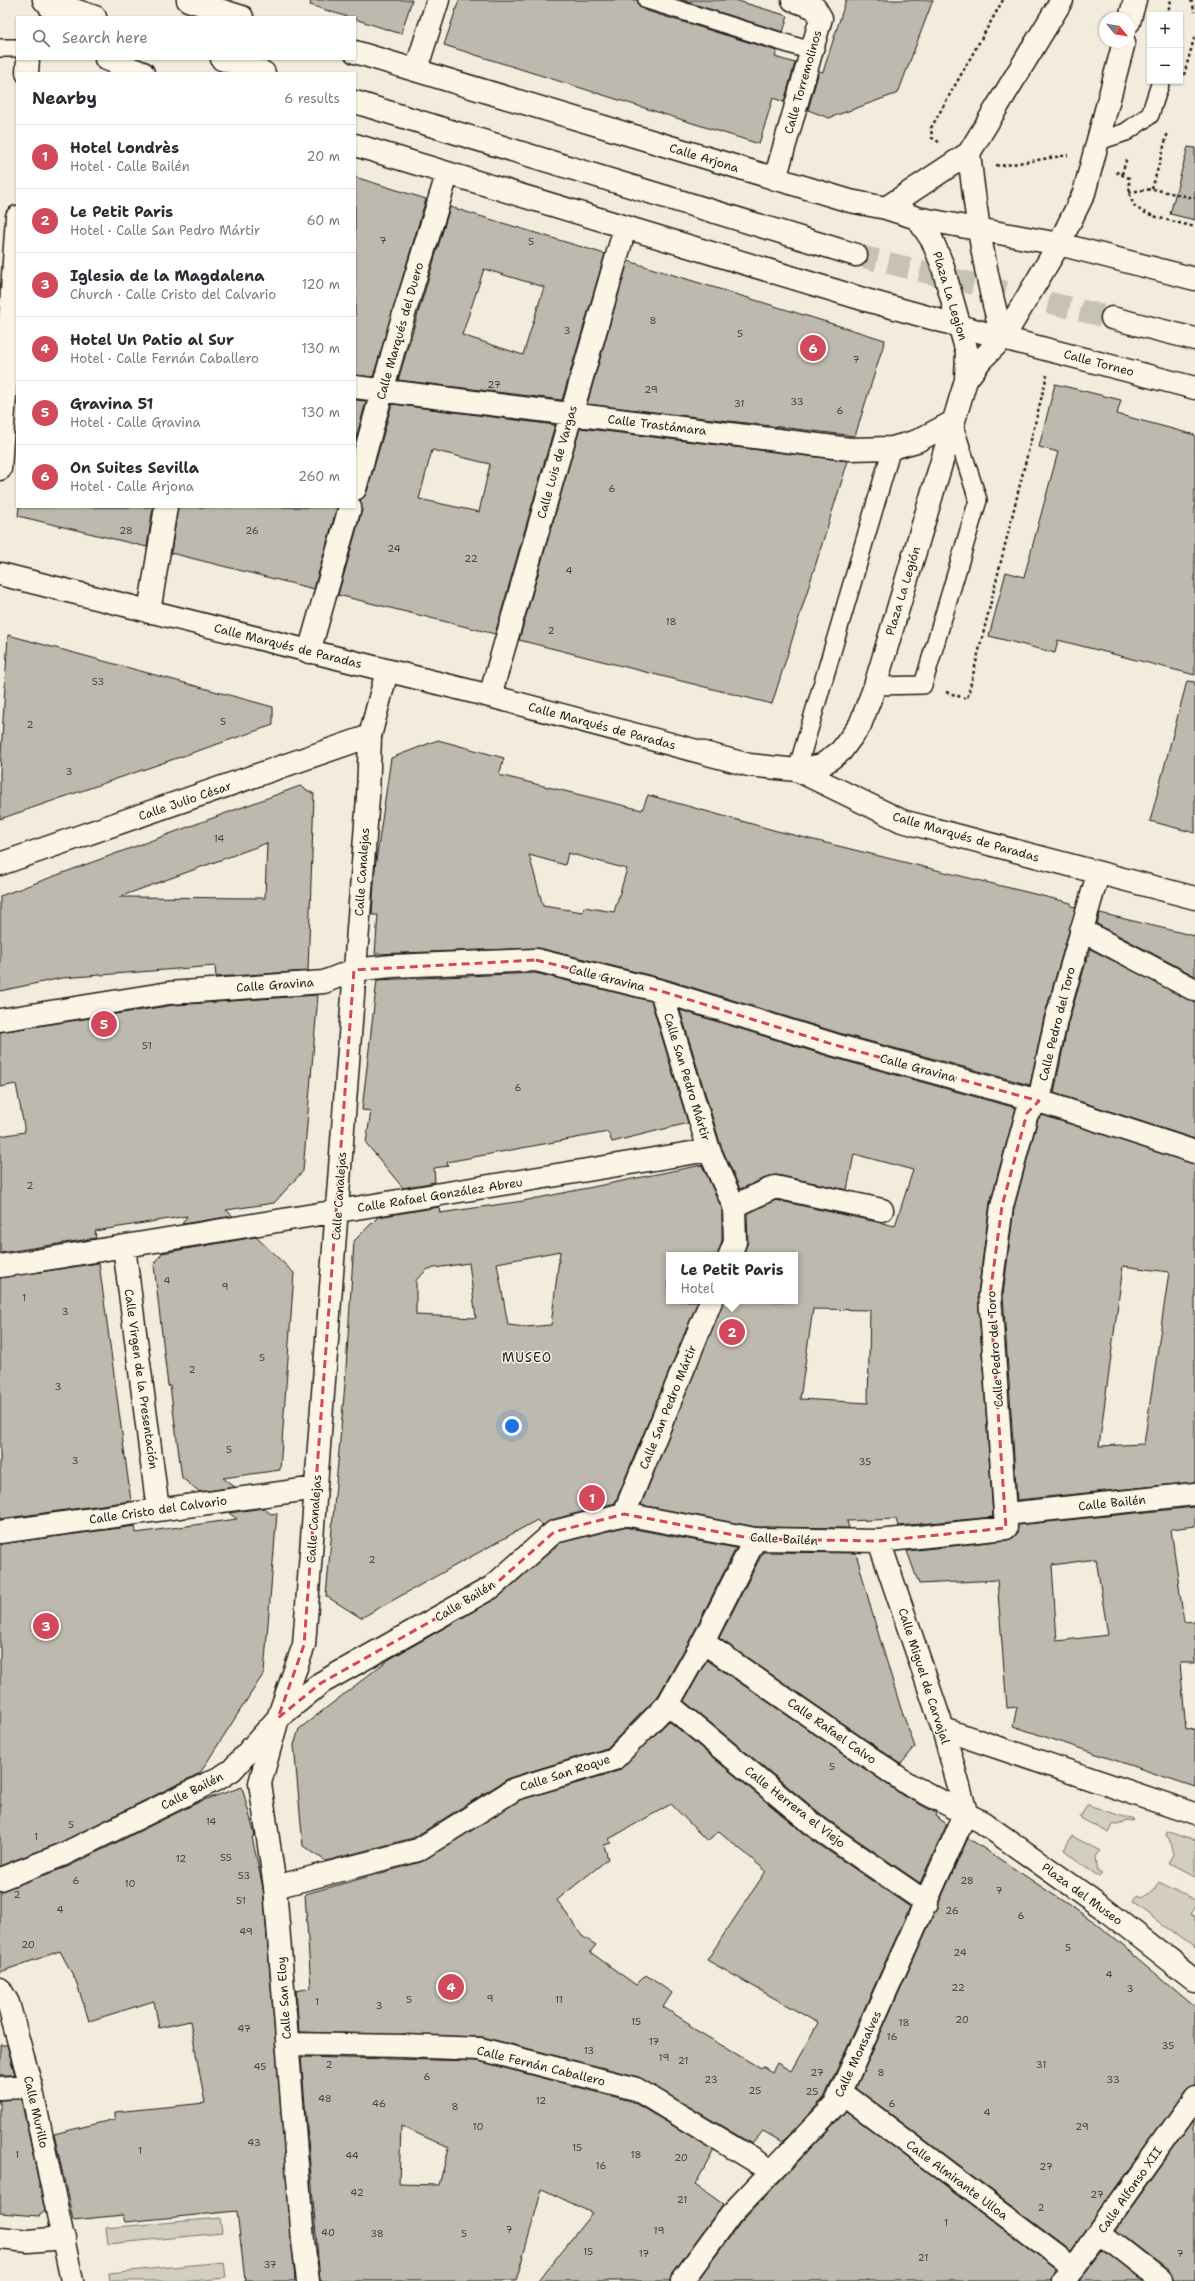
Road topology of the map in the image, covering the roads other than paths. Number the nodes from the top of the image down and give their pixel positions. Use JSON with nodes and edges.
{"nodes":[{"id":1,"x":188,"y":0,"type":"edge"},
{"id":2,"x":438,"y":0,"type":"edge"},
{"id":3,"x":647,"y":0,"type":"edge"},
{"id":4,"x":793,"y":0,"type":"edge"},
{"id":5,"x":1062,"y":0,"type":"edge"},
{"id":6,"x":1135,"y":0,"type":"edge"},
{"id":7,"x":48,"y":6,"type":"edge"},
{"id":8,"x":1132,"y":12,"type":"edge"},
{"id":9,"x":91,"y":16,"type":"edge"},
{"id":10,"x":239,"y":16,"type":"edge"},
{"id":11,"x":0,"y":48,"type":"edge"},
{"id":12,"x":16,"y":48,"type":"edge"},
{"id":13,"x":1122,"y":48,"type":"edge"},
{"id":14,"x":811,"y":51,"type":"junction"},
{"id":15,"x":356,"y":52,"type":"edge"},
{"id":16,"x":28,"y":60,"type":"edge"},
{"id":17,"x":109,"y":60,"type":"edge"},
{"id":18,"x":225,"y":60,"type":"edge"},
{"id":19,"x":416,"y":70,"type":"junction"},
{"id":20,"x":27,"y":72,"type":"edge"},
{"id":21,"x":140,"y":72,"type":"edge"},
{"id":22,"x":261,"y":72,"type":"edge"},
{"id":23,"x":1159,"y":84,"type":"edge"},
{"id":24,"x":356,"y":102,"type":"edge"},
{"id":25,"x":1099,"y":141,"type":"junction"},
{"id":26,"x":356,"y":145,"type":"edge"},
{"id":27,"x":969,"y":153,"type":"junction"},
{"id":28,"x":448,"y":175,"type":"junction"},
{"id":29,"x":775,"y":179,"type":"junction"},
{"id":30,"x":886,"y":208,"type":"junction"},
{"id":31,"x":917,"y":218,"type":"junction"},
{"id":32,"x":625,"y":228,"type":"junction"},
{"id":33,"x":978,"y":228,"type":"junction"},
{"id":34,"x":16,"y":231,"type":"edge"},
{"id":35,"x":1058,"y":244,"type":"junction"},
{"id":36,"x":856,"y":255,"type":"tunnel mouth"},
{"id":37,"x":1195,"y":279,"type":"edge"},
{"id":38,"x":1112,"y":318,"type":"tunnel mouth"},
{"id":39,"x":958,"y":325,"type":"junction"},
{"id":40,"x":1003,"y":338,"type":"junction"},
{"id":41,"x":1195,"y":339,"type":"edge"},
{"id":42,"x":8,"y":347,"type":"edge"},
{"id":43,"x":966,"y":380,"type":"junction"},
{"id":44,"x":356,"y":387,"type":"edge"},
{"id":45,"x":1195,"y":388,"type":"edge"},
{"id":46,"x":382,"y":391,"type":"junction"},
{"id":47,"x":571,"y":414,"type":"junction"},
{"id":48,"x":954,"y":422,"type":"junction"},
{"id":49,"x":892,"y":448,"type":"junction"},
{"id":50,"x":0,"y":469,"type":"edge"},
{"id":51,"x":356,"y":485,"type":"edge"},
{"id":52,"x":166,"y":508,"type":"edge"},
{"id":53,"x":350,"y":508,"type":"edge"},
{"id":54,"x":0,"y":574,"type":"edge"},
{"id":55,"x":149,"y":612,"type":"junction"},
{"id":56,"x":309,"y":652,"type":"junction"},
{"id":57,"x":387,"y":670,"type":"junction"},
{"id":58,"x":875,"y":686,"type":"junction"},
{"id":59,"x":490,"y":696,"type":"junction"},
{"id":60,"x":370,"y":736,"type":"junction"},
{"id":61,"x":797,"y":770,"type":"junction"},
{"id":62,"x":0,"y":864,"type":"edge"},
{"id":63,"x":1098,"y":874,"type":"junction"},
{"id":64,"x":1195,"y":898,"type":"edge"},
{"id":65,"x":1081,"y":930,"type":"junction"},
{"id":66,"x":354,"y":970,"type":"junction"},
{"id":67,"x":1195,"y":990,"type":"edge"},
{"id":68,"x":661,"y":991,"type":"junction"},
{"id":69,"x":0,"y":1020,"type":"edge"},
{"id":70,"x":1039,"y":1101,"type":"junction"},
{"id":71,"x":709,"y":1150,"type":"junction"},
{"id":72,"x":1195,"y":1152,"type":"edge"},
{"id":73,"x":734,"y":1206,"type":"junction"},
{"id":74,"x":882,"y":1210,"type":"dead end"},
{"id":75,"x":338,"y":1211,"type":"junction"},
{"id":76,"x":124,"y":1247,"type":"junction"},
{"id":77,"x":731,"y":1252,"type":"edge"},
{"id":78,"x":0,"y":1266,"type":"edge"},
{"id":79,"x":710,"y":1304,"type":"edge"},
{"id":80,"x":316,"y":1488,"type":"junction"},
{"id":81,"x":1195,"y":1494,"type":"edge"},
{"id":82,"x":158,"y":1510,"type":"junction"},
{"id":83,"x":624,"y":1514,"type":"junction"},
{"id":84,"x":1006,"y":1521,"type":"junction"},
{"id":85,"x":0,"y":1532,"type":"edge"},
{"id":86,"x":755,"y":1539,"type":"junction"},
{"id":87,"x":879,"y":1542,"type":"junction"},
{"id":88,"x":703,"y":1642,"type":"junction"},
{"id":89,"x":668,"y":1704,"type":"junction"},
{"id":90,"x":278,"y":1718,"type":"junction"},
{"id":91,"x":943,"y":1729,"type":"junction"},
{"id":92,"x":966,"y":1812,"type":"junction"},
{"id":93,"x":1195,"y":1814,"type":"edge"},
{"id":94,"x":0,"y":1879,"type":"edge"},
{"id":95,"x":276,"y":1887,"type":"junction"},
{"id":96,"x":927,"y":1903,"type":"junction"},
{"id":97,"x":1195,"y":1980,"type":"edge"},
{"id":98,"x":0,"y":1989,"type":"edge"},
{"id":99,"x":287,"y":2044,"type":"junction"},
{"id":100,"x":31,"y":2086,"type":"junction"},
{"id":101,"x":0,"y":2088,"type":"edge"},
{"id":102,"x":841,"y":2092,"type":"junction"},
{"id":103,"x":1195,"y":2098,"type":"edge"},
{"id":104,"x":772,"y":2171,"type":"junction"},
{"id":105,"x":1100,"y":2233,"type":"junction"},
{"id":106,"x":0,"y":2238,"type":"edge"},
{"id":107,"x":64,"y":2238,"type":"junction"},
{"id":108,"x":1069,"y":2274,"type":"edge"},
{"id":109,"x":72,"y":2281,"type":"edge"},
{"id":110,"x":308,"y":2281,"type":"edge"},
{"id":111,"x":682,"y":2281,"type":"edge"},
{"id":112,"x":1161,"y":2281,"type":"edge"}],
"edges":[{"from":1,"to":10,"type":"street"},
{"from":2,"to":19,"type":"street"},
{"from":3,"to":14,"type":"lane"},
{"from":4,"to":14,"type":"street","name":"Calle Torremolinos"},
{"from":5,"to":27,"type":"street"},
{"from":6,"to":8,"type":"street"},
{"from":7,"to":9,"type":"street"},
{"from":11,"to":12,"type":"lane"},
{"from":13,"to":25,"type":"street"},
{"from":14,"to":29,"type":"street","name":"Calle Torremolinos"},
{"from":15,"to":19,"type":"street","name":"Calle Arjona"},
{"from":16,"to":20,"type":"street"},
{"from":17,"to":21,"type":"street"},
{"from":18,"to":22,"type":"street"},
{"from":19,"to":29,"type":"street","name":"Calle Arjona"},
{"from":23,"to":25,"type":"lane"},
{"from":24,"to":36,"type":"street"},
{"from":25,"to":35,"type":"street"},
{"from":26,"to":28,"type":"street"},
{"from":27,"to":30,"type":"street"},
{"from":27,"to":33,"type":"street"},
{"from":28,"to":32,"type":"street"},
{"from":28,"to":46,"type":"street","name":"Calle Marqués del Duero"},
{"from":29,"to":30,"type":"street","name":"Calle Arjona"},
{"from":30,"to":31,"type":"street","name":"Calle Arjona"},
{"from":31,"to":33,"type":"street","name":"Calle Arjona"},
{"from":31,"to":39,"type":"street","name":"Plaza La Legion"},
{"from":32,"to":39,"type":"street"},
{"from":32,"to":47,"type":"street","name":"Calle Luis de Vargas"},
{"from":33,"to":35,"type":"street","name":"Calle Arjona"},
{"from":33,"to":40,"type":"street"},
{"from":34,"to":42,"type":"street"},
{"from":35,"to":37,"type":"street"},
{"from":35,"to":40,"type":"street"},
{"from":38,"to":41,"type":"street"},
{"from":39,"to":40,"type":"street"},
{"from":39,"to":43,"type":"street","name":"Plaza La Legion"},
{"from":40,"to":43,"type":"street"},
{"from":40,"to":45,"type":"street","name":"Calle Torneo"},
{"from":42,"to":50,"type":"street"},
{"from":43,"to":48,"type":"street","name":"Plaza La Legión"},
{"from":44,"to":46,"type":"street","name":"Calle Trastámara"},
{"from":46,"to":47,"type":"street","name":"Calle Trastámara"},
{"from":46,"to":51,"type":"street","name":"Calle Marqués del Duero"},
{"from":47,"to":49,"type":"street","name":"Calle Trastámara"},
{"from":47,"to":59,"type":"street","name":"Calle Luis de Vargas"},
{"from":48,"to":49,"type":"street","name":"Calle Trastámara"},
{"from":48,"to":58,"type":"street","name":"Plaza La Legión"},
{"from":48,"to":58,"type":"lane"},
{"from":49,"to":61,"type":"lane"},
{"from":52,"to":55,"type":"street"},
{"from":53,"to":56,"type":"street"},
{"from":54,"to":55,"type":"street","name":"Calle Marqués de Paradas"},
{"from":55,"to":56,"type":"street","name":"Calle Marqués de Paradas"},
{"from":56,"to":57,"type":"street","name":"Calle Marqués de Paradas"},
{"from":57,"to":59,"type":"street","name":"Calle Marqués de Paradas"},
{"from":57,"to":60,"type":"street","name":"Calle Canalejas"},
{"from":58,"to":61,"type":"street","name":"Plaza La Legión"},
{"from":59,"to":61,"type":"street","name":"Calle Marqués de Paradas"},
{"from":60,"to":62,"type":"street","name":"Calle Julio César"},
{"from":60,"to":66,"type":"street","name":"Calle Canalejas"},
{"from":61,"to":63,"type":"street","name":"Calle Marqués de Paradas"},
{"from":63,"to":64,"type":"street","name":"Calle Marqués de Paradas"},
{"from":63,"to":65,"type":"street","name":"Calle Pedro del Toro"},
{"from":65,"to":67,"type":"street"},
{"from":65,"to":70,"type":"street","name":"Calle Pedro del Toro"},
{"from":66,"to":68,"type":"street","name":"Calle Gravina"},
{"from":66,"to":69,"type":"street","name":"Calle Gravina"},
{"from":66,"to":75,"type":"street","name":"Calle Canalejas"},
{"from":68,"to":70,"type":"street","name":"Calle Gravina"},
{"from":68,"to":71,"type":"street","name":"Calle San Pedro Mártir"},
{"from":70,"to":72,"type":"street","name":"Calle Gravina"},
{"from":70,"to":84,"type":"street","name":"Calle Pedro del Toro"},
{"from":71,"to":73,"type":"street","name":"Calle San Pedro Mártir"},
{"from":71,"to":75,"type":"street","name":"Calle Rafael González Abreu"},
{"from":73,"to":74,"type":"street"},
{"from":73,"to":77,"type":"street","name":"Calle San Pedro Mártir"},
{"from":75,"to":76,"type":"street","name":"Calle Rafael González Abreu"},
{"from":75,"to":80,"type":"street","name":"Calle Canalejas"},
{"from":76,"to":78,"type":"street","name":"Calle Rafael González Abreu"},
{"from":76,"to":82,"type":"street","name":"Calle Virgen de la Presentación"},
{"from":79,"to":83,"type":"street","name":"Calle San Pedro Mártir"},
{"from":80,"to":82,"type":"street","name":"Calle Cristo del Calvario"},
{"from":80,"to":90,"type":"street","name":"Calle Canalejas"},
{"from":81,"to":84,"type":"street","name":"Calle Bailén"},
{"from":82,"to":85,"type":"street","name":"Calle Cristo del Calvario"},
{"from":83,"to":86,"type":"street","name":"Calle Bailén"},
{"from":83,"to":90,"type":"street","name":"Calle Bailén"},
{"from":84,"to":87,"type":"street","name":"Calle Bailén"},
{"from":86,"to":87,"type":"street","name":"Calle Bailén"},
{"from":86,"to":88,"type":"street","name":"Calle San Roque"},
{"from":87,"to":91,"type":"street","name":"Calle Miguel de Carvajal"},
{"from":88,"to":89,"type":"street","name":"Calle San Roque"},
{"from":88,"to":92,"type":"street","name":"Calle Rafael Calvo"},
{"from":89,"to":95,"type":"street","name":"Calle San Roque"},
{"from":89,"to":96,"type":"street","name":"Calle Herrera el Viejo"},
{"from":90,"to":94,"type":"street","name":"Calle Bailén"},
{"from":90,"to":95,"type":"street","name":"Calle San Eloy"},
{"from":91,"to":92,"type":"street","name":"Calle Miguel de Carvajal"},
{"from":91,"to":93,"type":"street"},
{"from":92,"to":96,"type":"street","name":"Calle Monsalves"},
{"from":92,"to":97,"type":"street","name":"Plaza del Museo"},
{"from":95,"to":99,"type":"street","name":"Calle San Eloy"},
{"from":96,"to":102,"type":"street","name":"Calle Monsalves"},
{"from":98,"to":100,"type":"street","name":"Calle Murillo"},
{"from":99,"to":104,"type":"street","name":"Calle Fernán Caballero"},
{"from":99,"to":110,"type":"street","name":"Calle San Eloy"},
{"from":100,"to":101,"type":"street"},
{"from":100,"to":107,"type":"street","name":"Calle Murillo"},
{"from":102,"to":104,"type":"street","name":"Calle Monsalves"},
{"from":102,"to":108,"type":"street","name":"Calle Almirante Ulloa"},
{"from":103,"to":105,"type":"street","name":"Calle Alfonso XII"},
{"from":104,"to":111,"type":"street","name":"Calle Monsalves"},
{"from":105,"to":108,"type":"street","name":"Calle Alfonso XII"},
{"from":105,"to":112,"type":"street"},
{"from":106,"to":107,"type":"street"},
{"from":107,"to":109,"type":"street","name":"Calle Murillo"}]}
